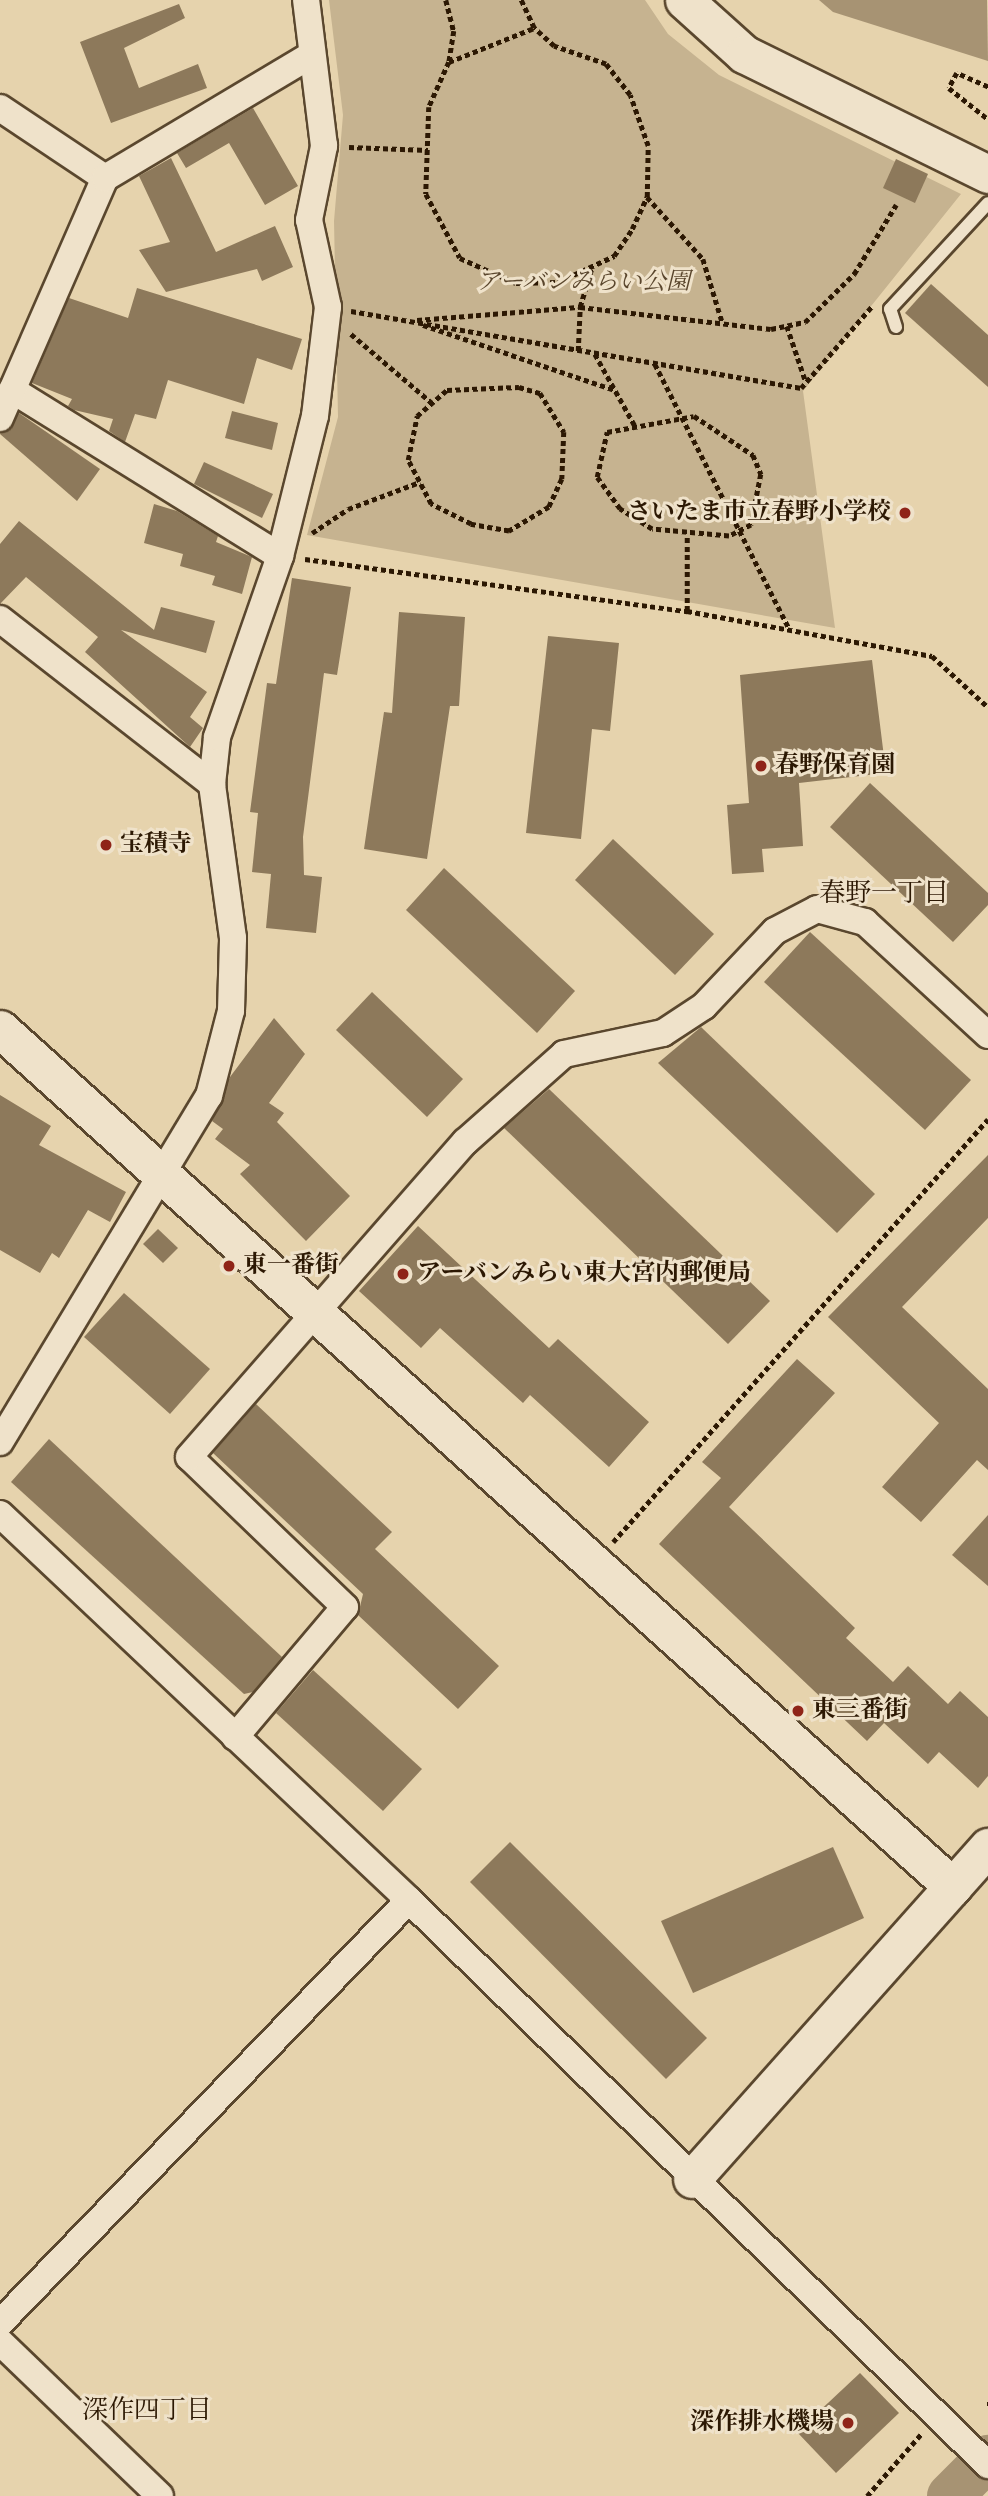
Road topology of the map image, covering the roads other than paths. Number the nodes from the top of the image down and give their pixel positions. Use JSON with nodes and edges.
{"nodes":[{"id":1,"x":306,"y":0,"type":"edge"},
{"id":2,"x":684,"y":0,"type":"edge"},
{"id":3,"x":311,"y":55,"type":"junction"},
{"id":4,"x":0,"y":108,"type":"edge"},
{"id":5,"x":988,"y":174,"type":"edge"},
{"id":6,"x":105,"y":178,"type":"junction"},
{"id":7,"x":988,"y":203,"type":"edge"},
{"id":8,"x":896,"y":327,"type":"dead end"},
{"id":9,"x":12,"y":390,"type":"junction"},
{"id":10,"x":0,"y":418,"type":"edge"},
{"id":11,"x":279,"y":556,"type":"junction"},
{"id":12,"x":0,"y":618,"type":"edge"},
{"id":13,"x":212,"y":784,"type":"junction"},
{"id":14,"x":988,"y":1035,"type":"edge"},
{"id":15,"x":2,"y":1037,"type":"edge"},
{"id":16,"x":159,"y":1172,"type":"junction"},
{"id":17,"x":316,"y":1314,"type":"junction"},
{"id":18,"x":0,"y":1442,"type":"edge"},
{"id":19,"x":0,"y":1514,"type":"edge"},
{"id":20,"x":235,"y":1737,"type":"junction"},
{"id":21,"x":988,"y":1847,"type":"edge"},
{"id":22,"x":953,"y":1887,"type":"junction"},
{"id":23,"x":409,"y":1900,"type":"junction"},
{"id":24,"x":692,"y":2179,"type":"junction"},
{"id":25,"x":0,"y":2323,"type":"edge"},
{"id":26,"x":0,"y":2342,"type":"edge"},
{"id":27,"x":988,"y":2465,"type":"edge"},
{"id":28,"x":160,"y":2496,"type":"edge"}],
"edges":[{"from":1,"to":3,"type":"street"},
{"from":2,"to":5,"type":"street"},
{"from":3,"to":6,"type":"street"},
{"from":3,"to":11,"type":"street"},
{"from":4,"to":6,"type":"street"},
{"from":6,"to":9,"type":"street"},
{"from":7,"to":8,"type":"lane"},
{"from":9,"to":10,"type":"street"},
{"from":9,"to":11,"type":"street"},
{"from":11,"to":13,"type":"street"},
{"from":12,"to":13,"type":"street"},
{"from":13,"to":16,"type":"street"},
{"from":14,"to":17,"type":"street"},
{"from":15,"to":16,"type":"street"},
{"from":16,"to":17,"type":"street"},
{"from":16,"to":18,"type":"street"},
{"from":17,"to":20,"type":"street"},
{"from":17,"to":22,"type":"street"},
{"from":19,"to":20,"type":"street"},
{"from":20,"to":23,"type":"street"},
{"from":21,"to":22,"type":"street"},
{"from":22,"to":24,"type":"street"},
{"from":23,"to":24,"type":"street"},
{"from":23,"to":25,"type":"street"},
{"from":24,"to":27,"type":"street"},
{"from":26,"to":28,"type":"street"}]}
